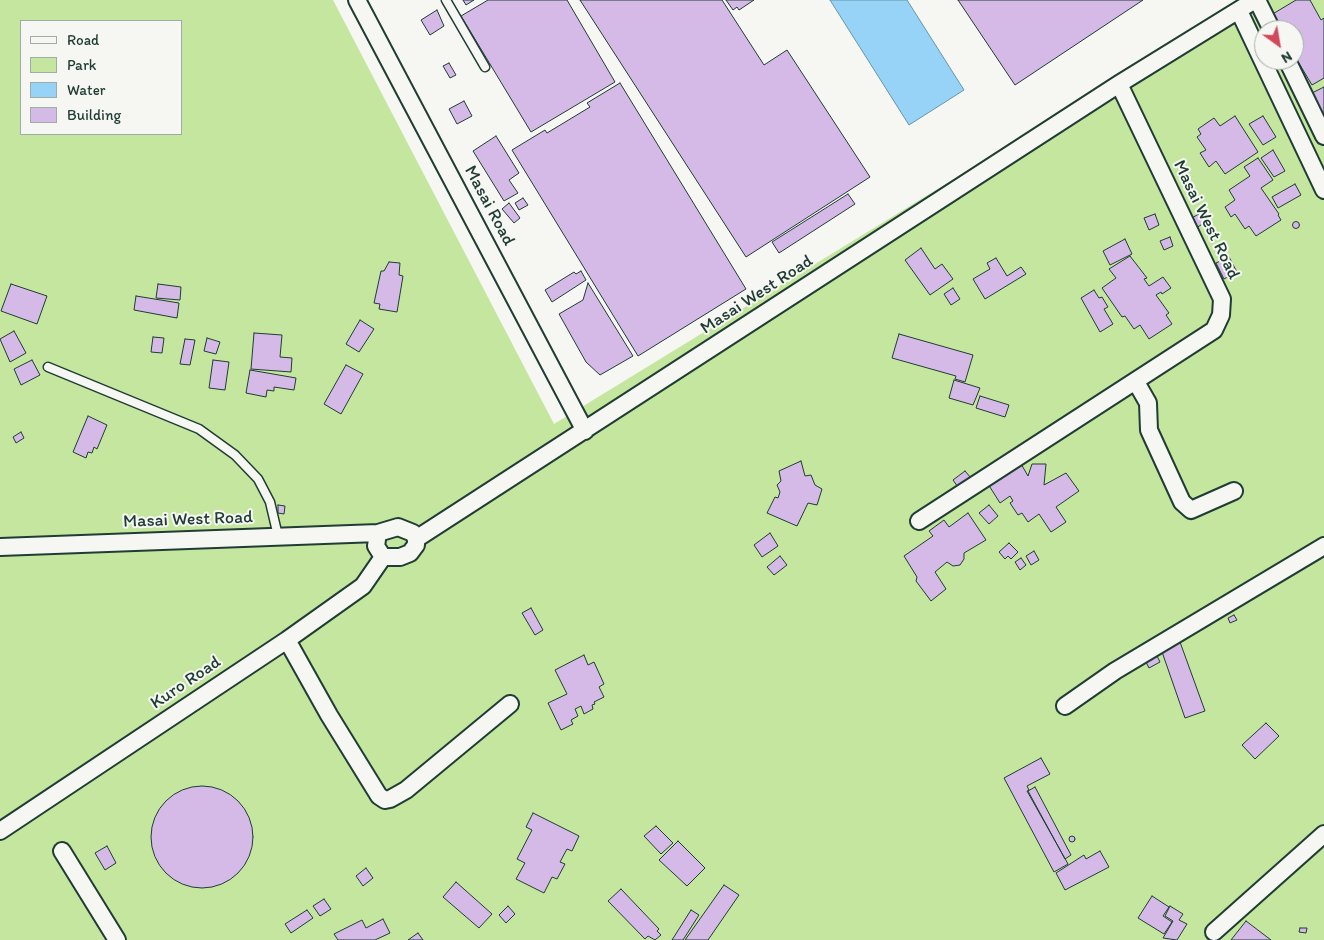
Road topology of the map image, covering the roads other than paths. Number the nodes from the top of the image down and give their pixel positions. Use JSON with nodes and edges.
{"nodes":[{"id":1,"x":357,"y":0,"type":"edge"},
{"id":2,"x":446,"y":0,"type":"edge"},
{"id":3,"x":1256,"y":0,"type":"edge"},
{"id":4,"x":1239,"y":10,"type":"junction"},
{"id":5,"x":1267,"y":20,"type":"edge"},
{"id":6,"x":485,"y":66,"type":"dead end"},
{"id":7,"x":1292,"y":70,"type":"edge"},
{"id":8,"x":1118,"y":84,"type":"junction"},
{"id":9,"x":1324,"y":136,"type":"edge"},
{"id":10,"x":1324,"y":190,"type":"edge"},
{"id":11,"x":48,"y":367,"type":"dead end"},
{"id":12,"x":1136,"y":382,"type":"junction"},
{"id":13,"x":585,"y":431,"type":"junction"},
{"id":14,"x":1234,"y":491,"type":"dead end"},
{"id":15,"x":919,"y":521,"type":"dead end"},
{"id":16,"x":378,"y":533,"type":"junction"},
{"id":17,"x":278,"y":536,"type":"junction"},
{"id":18,"x":416,"y":538,"type":"junction"},
{"id":19,"x":1324,"y":546,"type":"edge"},
{"id":20,"x":0,"y":547,"type":"edge"},
{"id":21,"x":383,"y":558,"type":"junction"},
{"id":22,"x":287,"y":640,"type":"junction"},
{"id":23,"x":510,"y":704,"type":"dead end"},
{"id":24,"x":1065,"y":706,"type":"dead end"},
{"id":25,"x":0,"y":831,"type":"edge"},
{"id":26,"x":1324,"y":834,"type":"edge"},
{"id":27,"x":62,"y":851,"type":"dead end"},
{"id":28,"x":1214,"y":932,"type":"dead end"},
{"id":29,"x":117,"y":940,"type":"edge"}],
"edges":[{"from":1,"to":13,"type":"street","name":"Masai Road"},
{"from":2,"to":6,"type":"lane"},
{"from":3,"to":4,"type":"street","name":"Masai West Road"},
{"from":3,"to":5,"type":"street"},
{"from":4,"to":8,"type":"street","name":"Masai West Road"},
{"from":4,"to":10,"type":"street"},
{"from":7,"to":9,"type":"street"},
{"from":8,"to":12,"type":"street","name":"Masai West Road"},
{"from":8,"to":13,"type":"street","name":"Masai West Road"},
{"from":11,"to":17,"type":"lane"},
{"from":12,"to":14,"type":"street"},
{"from":12,"to":15,"type":"street","name":"Masai West Road"},
{"from":13,"to":18,"type":"street","name":"Masai West Road"},
{"from":16,"to":17,"type":"street","name":"Masai West Road"},
{"from":16,"to":18,"type":"street"},
{"from":16,"to":21,"type":"street"},
{"from":17,"to":20,"type":"street","name":"Masai West Road"},
{"from":18,"to":21,"type":"street"},
{"from":19,"to":24,"type":"street"},
{"from":21,"to":22,"type":"street","name":"Kuro Road"},
{"from":22,"to":23,"type":"street"},
{"from":22,"to":25,"type":"street","name":"Kuro Road"},
{"from":26,"to":28,"type":"street"},
{"from":27,"to":29,"type":"street"}]}
